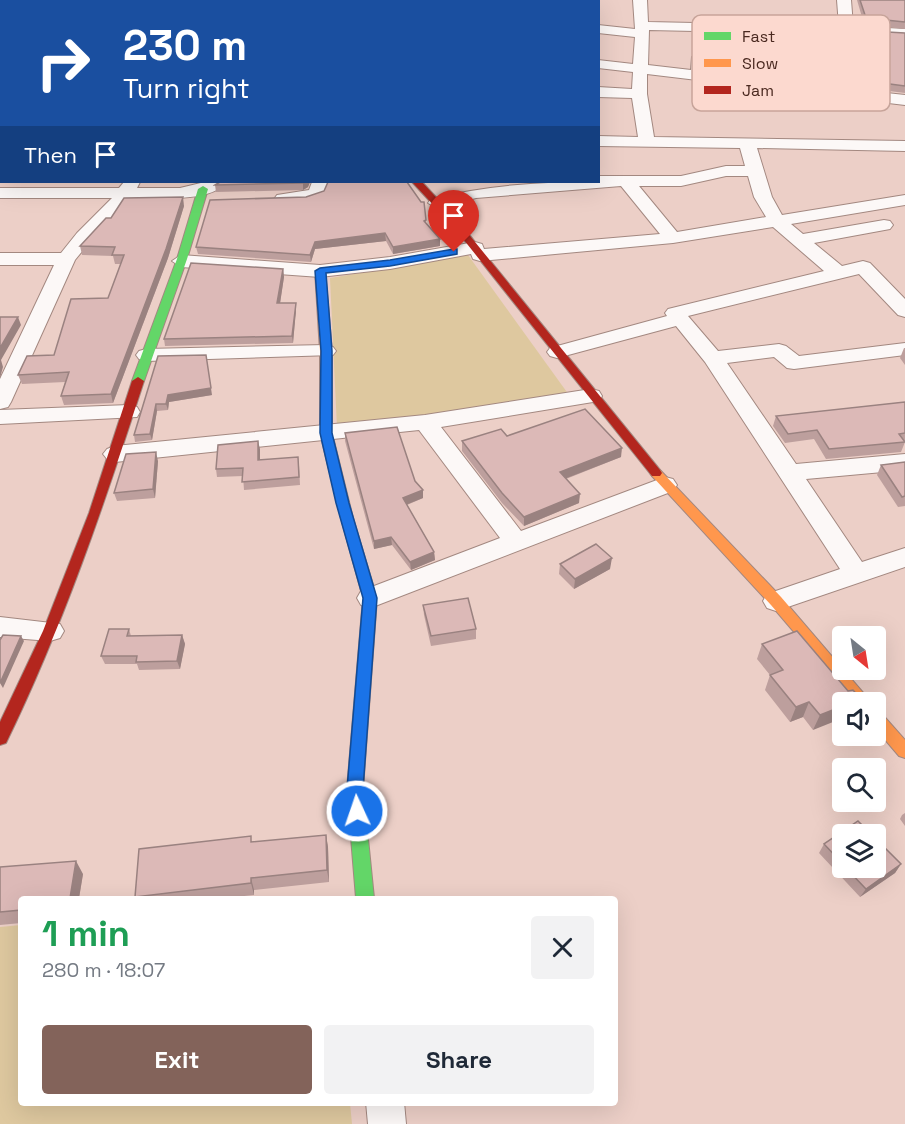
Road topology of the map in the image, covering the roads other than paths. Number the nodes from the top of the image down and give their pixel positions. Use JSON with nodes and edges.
{"nodes":[{"id":1,"x":640,"y":0,"type":"edge"},
{"id":2,"x":844,"y":0,"type":"edge"},
{"id":3,"x":845,"y":15,"type":"edge"},
{"id":4,"x":600,"y":29,"type":"edge"},
{"id":5,"x":642,"y":30,"type":"junction"},
{"id":6,"x":692,"y":30,"type":"edge"},
{"id":7,"x":890,"y":32,"type":"edge"},
{"id":8,"x":905,"y":33,"type":"edge"},
{"id":9,"x":600,"y":64,"type":"edge"},
{"id":10,"x":641,"y":68,"type":"junction"},
{"id":11,"x":692,"y":75,"type":"edge"},
{"id":12,"x":600,"y":92,"type":"edge"},
{"id":13,"x":639,"y":94,"type":"junction"},
{"id":14,"x":890,"y":99,"type":"edge"},
{"id":15,"x":905,"y":100,"type":"edge"},
{"id":16,"x":600,"y":141,"type":"edge"},
{"id":17,"x":647,"y":141,"type":"junction"},
{"id":18,"x":747,"y":143,"type":"junction"},
{"id":19,"x":905,"y":146,"type":"edge"},
{"id":20,"x":755,"y":171,"type":"junction"},
{"id":21,"x":600,"y":181,"type":"edge"},
{"id":22,"x":320,"y":183,"type":"edge"},
{"id":23,"x":418,"y":183,"type":"edge"},
{"id":24,"x":578,"y":183,"type":"edge"},
{"id":25,"x":627,"y":183,"type":"junction"},
{"id":26,"x":130,"y":187,"type":"edge"},
{"id":27,"x":206,"y":190,"type":"edge"},
{"id":28,"x":0,"y":193,"type":"edge"},
{"id":29,"x":266,"y":200,"type":"edge"},
{"id":30,"x":905,"y":200,"type":"edge"},
{"id":31,"x":217,"y":201,"type":"edge"},
{"id":32,"x":437,"y":203,"type":"junction"},
{"id":33,"x":867,"y":205,"type":"junction"},
{"id":34,"x":777,"y":221,"type":"junction"},
{"id":35,"x":884,"y":225,"type":"junction"},
{"id":36,"x":905,"y":228,"type":"edge"},
{"id":37,"x":673,"y":238,"type":"junction"},
{"id":38,"x":799,"y":240,"type":"junction"},
{"id":39,"x":478,"y":252,"type":"junction"},
{"id":40,"x":0,"y":259,"type":"edge"},
{"id":41,"x":66,"y":259,"type":"junction"},
{"id":42,"x":181,"y":261,"type":"junction"},
{"id":43,"x":320,"y":271,"type":"junction"},
{"id":44,"x":838,"y":273,"type":"junction"},
{"id":45,"x":905,"y":311,"type":"edge"},
{"id":46,"x":680,"y":319,"type":"junction"},
{"id":47,"x":905,"y":349,"type":"edge"},
{"id":48,"x":326,"y":351,"type":"junction"},
{"id":49,"x":557,"y":352,"type":"junction"},
{"id":50,"x":146,"y":355,"type":"junction"},
{"id":51,"x":712,"y":358,"type":"junction"},
{"id":52,"x":591,"y":396,"type":"junction"},
{"id":53,"x":0,"y":402,"type":"edge"},
{"id":54,"x":129,"y":412,"type":"junction"},
{"id":55,"x":776,"y":416,"type":"edge"},
{"id":56,"x":0,"y":417,"type":"edge"},
{"id":57,"x":753,"y":419,"type":"junction"},
{"id":58,"x":425,"y":422,"type":"junction"},
{"id":59,"x":326,"y":433,"type":"junction"},
{"id":60,"x":115,"y":454,"type":"junction"},
{"id":61,"x":905,"y":462,"type":"edge"},
{"id":62,"x":789,"y":473,"type":"junction"},
{"id":63,"x":665,"y":484,"type":"junction"},
{"id":64,"x":516,"y":542,"type":"junction"},
{"id":65,"x":905,"y":557,"type":"edge"},
{"id":66,"x":855,"y":573,"type":"junction"},
{"id":67,"x":370,"y":598,"type":"junction"},
{"id":68,"x":776,"y":601,"type":"junction"},
{"id":69,"x":0,"y":627,"type":"edge"},
{"id":70,"x":50,"y":631,"type":"junction"},
{"id":71,"x":854,"y":692,"type":"edge"},
{"id":72,"x":886,"y":729,"type":"edge"},
{"id":73,"x":0,"y":738,"type":"edge"},
{"id":74,"x":905,"y":751,"type":"edge"},
{"id":75,"x":365,"y":896,"type":"edge"},
{"id":76,"x":385,"y":1106,"type":"edge"},
{"id":77,"x":387,"y":1124,"type":"edge"}],
"edges":[{"from":1,"to":5,"type":"street"},
{"from":2,"to":3,"type":"street"},
{"from":4,"to":5,"type":"street"},
{"from":5,"to":6,"type":"street"},
{"from":5,"to":10,"type":"street"},
{"from":7,"to":8,"type":"street"},
{"from":9,"to":10,"type":"street"},
{"from":10,"to":11,"type":"street"},
{"from":10,"to":13,"type":"street"},
{"from":12,"to":13,"type":"street"},
{"from":13,"to":17,"type":"street"},
{"from":14,"to":15,"type":"street"},
{"from":16,"to":17,"type":"street"},
{"from":17,"to":18,"type":"street"},
{"from":18,"to":19,"type":"street"},
{"from":18,"to":20,"type":"street"},
{"from":20,"to":25,"type":"street"},
{"from":20,"to":34,"type":"street"},
{"from":21,"to":25,"type":"street"},
{"from":22,"to":29,"type":"street"},
{"from":23,"to":32,"type":"street"},
{"from":24,"to":32,"type":"street"},
{"from":25,"to":37,"type":"street"},
{"from":26,"to":27,"type":"street"},
{"from":26,"to":28,"type":"street"},
{"from":26,"to":41,"type":"street"},
{"from":27,"to":31,"type":"street"},
{"from":27,"to":42,"type":"street"},
{"from":30,"to":33,"type":"street"},
{"from":32,"to":39,"type":"street"},
{"from":33,"to":34,"type":"street"},
{"from":33,"to":35,"type":"street"},
{"from":34,"to":37,"type":"street"},
{"from":34,"to":38,"type":"street"},
{"from":35,"to":36,"type":"street"},
{"from":35,"to":38,"type":"street"},
{"from":37,"to":39,"type":"street"},
{"from":38,"to":44,"type":"street"},
{"from":39,"to":43,"type":"street"},
{"from":39,"to":49,"type":"street"},
{"from":40,"to":41,"type":"street"},
{"from":41,"to":53,"type":"street"},
{"from":42,"to":43,"type":"street"},
{"from":42,"to":50,"type":"street"},
{"from":43,"to":48,"type":"street"},
{"from":44,"to":45,"type":"street"},
{"from":44,"to":46,"type":"street"},
{"from":46,"to":49,"type":"street"},
{"from":46,"to":51,"type":"street"},
{"from":47,"to":51,"type":"street"},
{"from":48,"to":50,"type":"street"},
{"from":48,"to":59,"type":"street"},
{"from":49,"to":52,"type":"street"},
{"from":50,"to":54,"type":"street"},
{"from":51,"to":57,"type":"street"},
{"from":52,"to":58,"type":"street"},
{"from":52,"to":63,"type":"street"},
{"from":54,"to":56,"type":"street"},
{"from":54,"to":60,"type":"street"},
{"from":55,"to":57,"type":"street"},
{"from":57,"to":62,"type":"street"},
{"from":58,"to":59,"type":"street"},
{"from":58,"to":64,"type":"street"},
{"from":59,"to":60,"type":"street"},
{"from":59,"to":67,"type":"street"},
{"from":60,"to":70,"type":"street"},
{"from":61,"to":62,"type":"street"},
{"from":62,"to":66,"type":"street"},
{"from":63,"to":64,"type":"street"},
{"from":63,"to":68,"type":"street"},
{"from":64,"to":67,"type":"street"},
{"from":65,"to":66,"type":"street"},
{"from":66,"to":68,"type":"street"},
{"from":67,"to":75,"type":"street"},
{"from":68,"to":71,"type":"street"},
{"from":69,"to":70,"type":"street"},
{"from":70,"to":73,"type":"street"},
{"from":72,"to":74,"type":"street"},
{"from":76,"to":77,"type":"street"}]}
